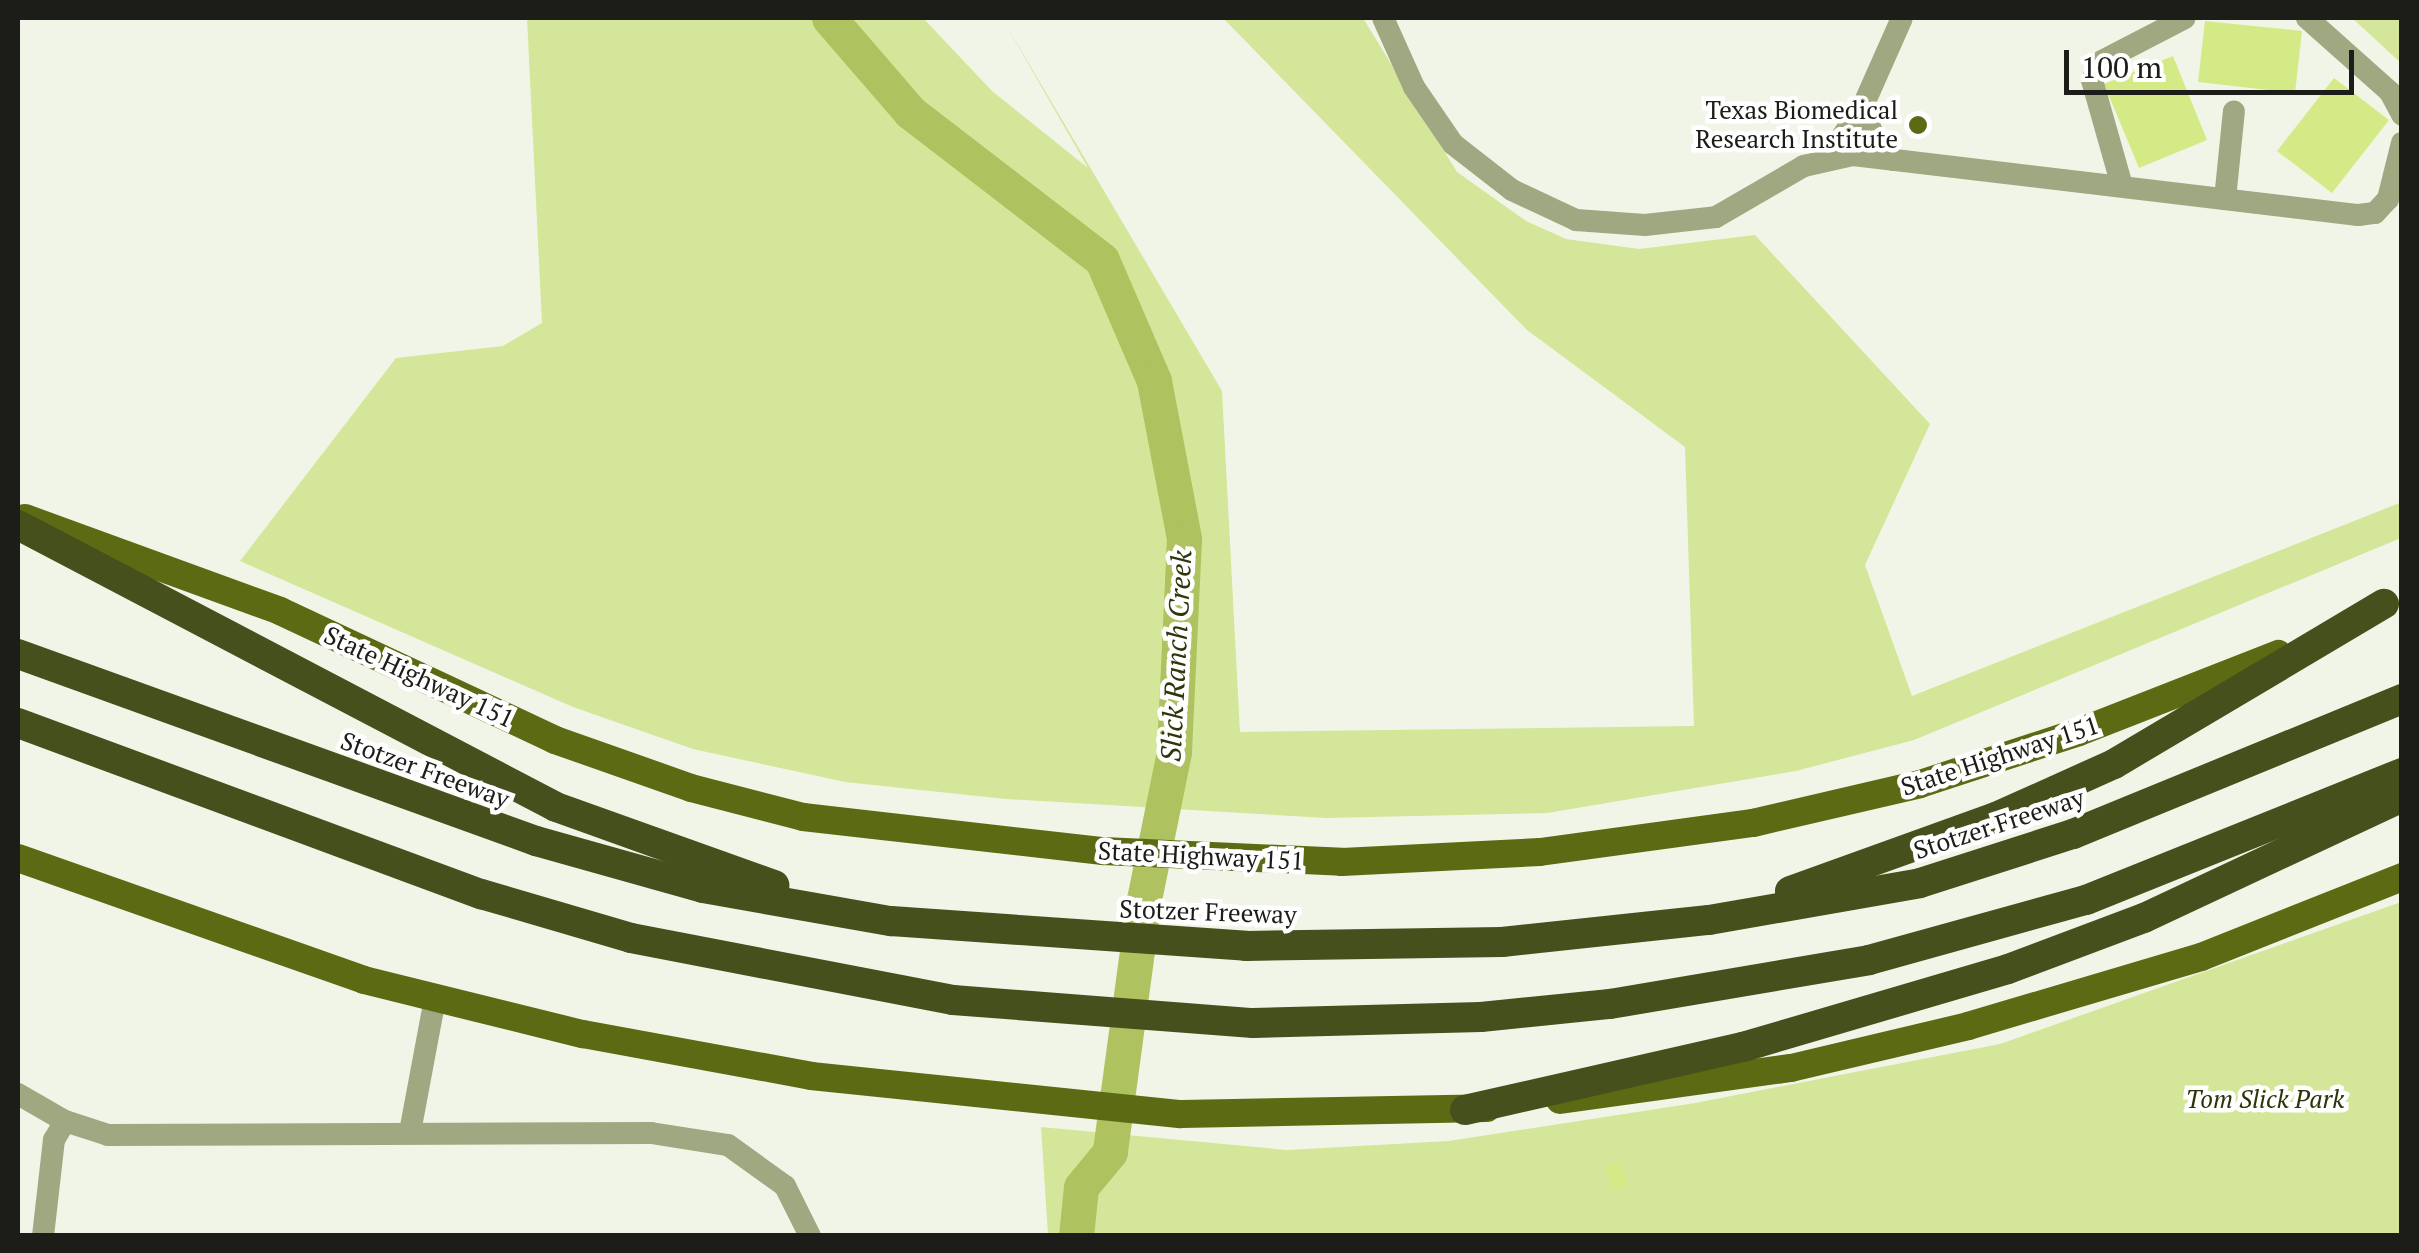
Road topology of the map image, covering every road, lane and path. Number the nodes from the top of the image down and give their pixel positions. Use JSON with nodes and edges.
{"nodes":[{"id":1,"x":1382,"y":18,"type":"edge"},
{"id":2,"x":1902,"y":18,"type":"edge"},
{"id":3,"x":2185,"y":18,"type":"edge"},
{"id":4,"x":2307,"y":18,"type":"edge"},
{"id":5,"x":1863,"y":106,"type":"junction"},
{"id":6,"x":2234,"y":112,"type":"dead end"},
{"id":7,"x":2402,"y":114,"type":"edge"},
{"id":8,"x":2402,"y":143,"type":"edge"},
{"id":9,"x":1828,"y":157,"type":"junction"},
{"id":10,"x":1893,"y":160,"type":"junction"},
{"id":11,"x":2122,"y":186,"type":"junction"},
{"id":12,"x":2224,"y":198,"type":"junction"},
{"id":13,"x":18,"y":515,"type":"edge"},
{"id":14,"x":18,"y":525,"type":"edge"},
{"id":15,"x":2393,"y":600,"type":"edge"},
{"id":16,"x":18,"y":654,"type":"edge"},
{"id":17,"x":2402,"y":699,"type":"edge"},
{"id":18,"x":18,"y":724,"type":"edge"},
{"id":19,"x":2402,"y":774,"type":"edge"},
{"id":20,"x":2402,"y":796,"type":"edge"},
{"id":21,"x":18,"y":858,"type":"edge"},
{"id":22,"x":2402,"y":877,"type":"edge"},
{"id":23,"x":1709,"y":920,"type":"junction"},
{"id":24,"x":891,"y":921,"type":"junction"},
{"id":25,"x":435,"y":998,"type":"junction"},
{"id":26,"x":18,"y":1094,"type":"edge"},
{"id":27,"x":1465,"y":1110,"type":"junction"},
{"id":28,"x":64,"y":1121,"type":"junction"},
{"id":29,"x":410,"y":1132,"type":"junction"},
{"id":30,"x":43,"y":1236,"type":"edge"},
{"id":31,"x":810,"y":1236,"type":"edge"}],
"edges":[{"from":1,"to":9,"type":"street"},
{"from":2,"to":5,"type":"street"},
{"from":3,"to":11,"type":"street"},
{"from":4,"to":7,"type":"street"},
{"from":5,"to":9,"type":"street"},
{"from":5,"to":10,"type":"street"},
{"from":6,"to":12,"type":"street"},
{"from":8,"to":12,"type":"street"},
{"from":9,"to":10,"type":"street"},
{"from":10,"to":11,"type":"street"},
{"from":11,"to":12,"type":"street"},
{"from":13,"to":15,"type":"main road","name":"State Highway 151"},
{"from":14,"to":24,"type":"highway"},
{"from":15,"to":23,"type":"highway"},
{"from":16,"to":24,"type":"highway","name":"Stotzer Freeway"},
{"from":17,"to":23,"type":"highway","name":"Stotzer Freeway"},
{"from":18,"to":19,"type":"highway"},
{"from":20,"to":27,"type":"highway"},
{"from":21,"to":25,"type":"main road"},
{"from":22,"to":27,"type":"main road"},
{"from":23,"to":24,"type":"highway","name":"Stotzer Freeway"},
{"from":25,"to":27,"type":"main road"},
{"from":25,"to":29,"type":"street"},
{"from":26,"to":28,"type":"street"},
{"from":28,"to":29,"type":"street"},
{"from":28,"to":30,"type":"street"},
{"from":29,"to":31,"type":"street"}]}
